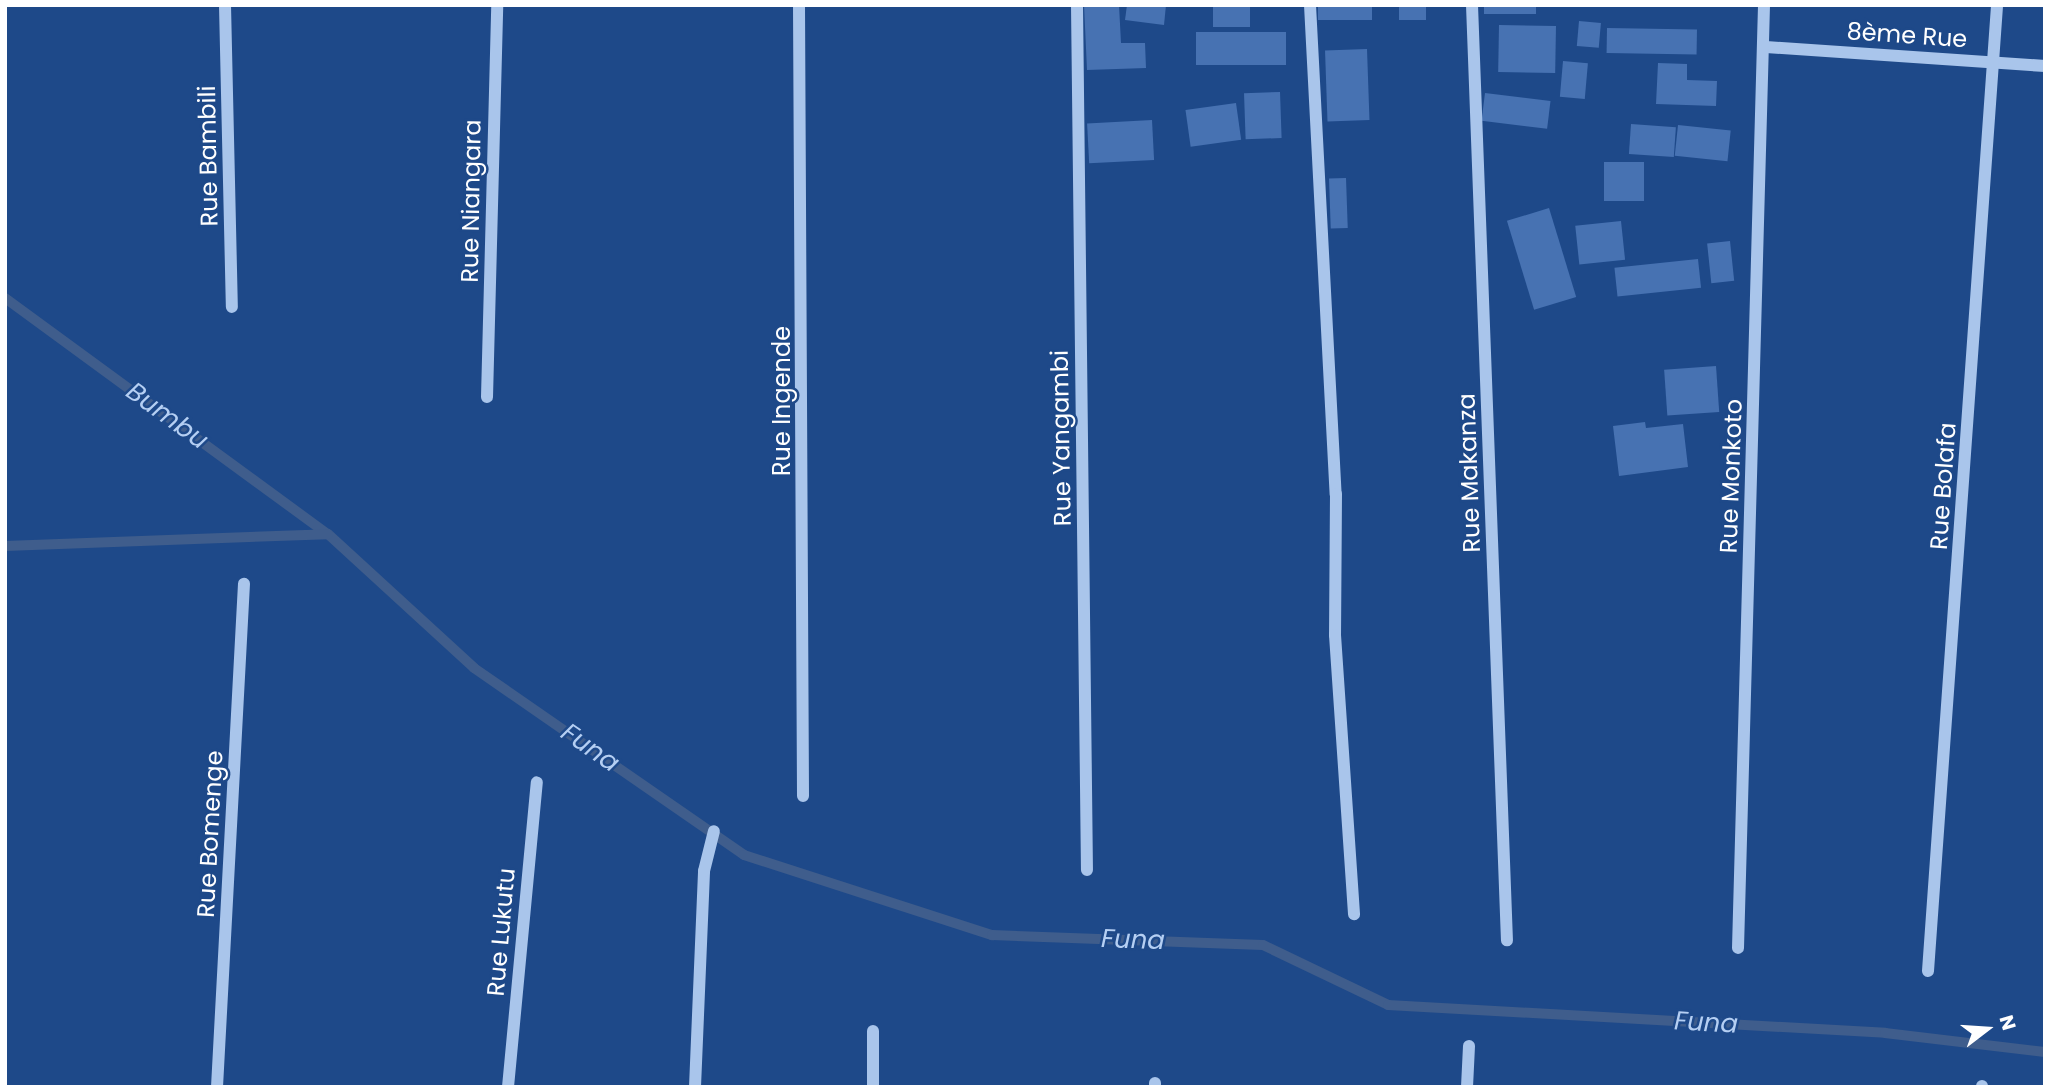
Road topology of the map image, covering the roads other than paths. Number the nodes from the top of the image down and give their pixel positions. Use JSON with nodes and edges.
{"nodes":[{"id":1,"x":226,"y":5,"type":"edge"},
{"id":2,"x":497,"y":5,"type":"edge"},
{"id":3,"x":799,"y":5,"type":"edge"},
{"id":4,"x":1077,"y":5,"type":"edge"},
{"id":5,"x":1310,"y":5,"type":"edge"},
{"id":6,"x":1472,"y":5,"type":"edge"},
{"id":7,"x":1764,"y":5,"type":"edge"},
{"id":8,"x":1997,"y":5,"type":"edge"},
{"id":9,"x":1766,"y":47,"type":"junction"},
{"id":10,"x":1996,"y":61,"type":"junction"},
{"id":11,"x":2045,"y":66,"type":"edge"},
{"id":12,"x":232,"y":307,"type":"dead end"},
{"id":13,"x":487,"y":397,"type":"dead end"},
{"id":14,"x":244,"y":584,"type":"dead end"},
{"id":15,"x":537,"y":782,"type":"dead end"},
{"id":16,"x":803,"y":796,"type":"dead end"},
{"id":17,"x":714,"y":831,"type":"dead end"},
{"id":18,"x":1087,"y":870,"type":"dead end"},
{"id":19,"x":1354,"y":914,"type":"dead end"},
{"id":20,"x":1507,"y":940,"type":"dead end"},
{"id":21,"x":1738,"y":948,"type":"dead end"},
{"id":22,"x":1928,"y":971,"type":"dead end"},
{"id":23,"x":873,"y":1031,"type":"dead end"},
{"id":24,"x":1469,"y":1046,"type":"dead end"},
{"id":25,"x":217,"y":1087,"type":"edge"},
{"id":26,"x":508,"y":1087,"type":"edge"},
{"id":27,"x":695,"y":1087,"type":"edge"},
{"id":28,"x":873,"y":1087,"type":"edge"},
{"id":29,"x":1467,"y":1087,"type":"edge"}],
"edges":[{"from":1,"to":12,"type":"street","name":"Rue Bambili"},
{"from":2,"to":13,"type":"street","name":"Rue Niangara"},
{"from":3,"to":16,"type":"street","name":"Rue Ingende"},
{"from":4,"to":18,"type":"street","name":"Rue Yangambi"},
{"from":5,"to":19,"type":"street"},
{"from":6,"to":20,"type":"street","name":"Rue Makanza"},
{"from":7,"to":9,"type":"street","name":"Rue Monkoto"},
{"from":8,"to":10,"type":"street","name":"Rue Bolafa"},
{"from":9,"to":10,"type":"street","name":"8ème Rue"},
{"from":9,"to":21,"type":"street","name":"Rue Monkoto"},
{"from":10,"to":11,"type":"street","name":"8ème Rue"},
{"from":10,"to":22,"type":"street","name":"Rue Bolafa"},
{"from":14,"to":25,"type":"street","name":"Rue Bomenge"},
{"from":15,"to":26,"type":"street","name":"Rue Lukutu"},
{"from":17,"to":27,"type":"street"},
{"from":23,"to":28,"type":"street"},
{"from":24,"to":29,"type":"street"}]}
